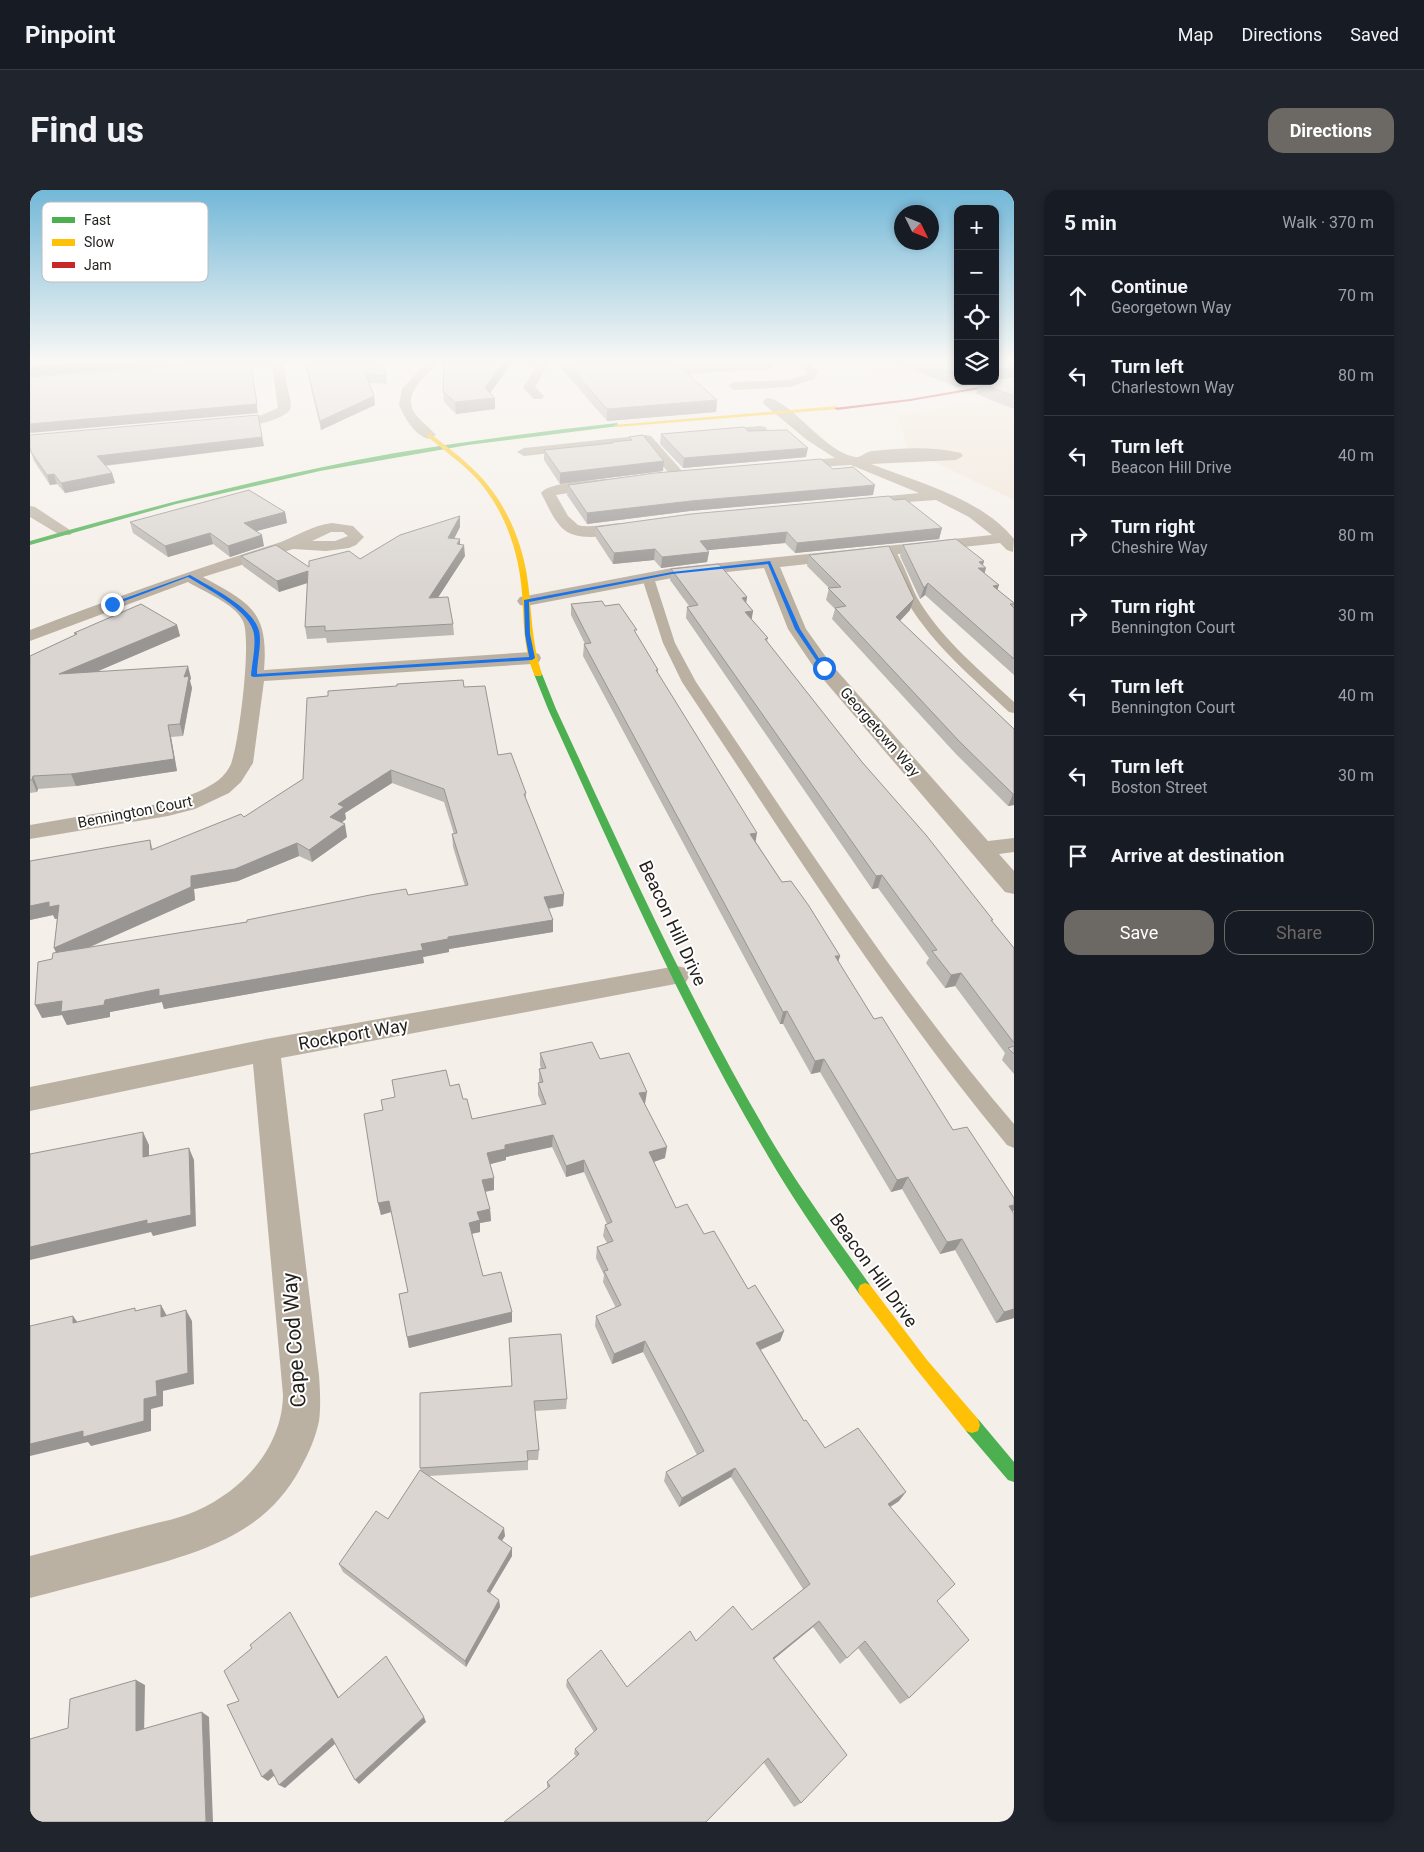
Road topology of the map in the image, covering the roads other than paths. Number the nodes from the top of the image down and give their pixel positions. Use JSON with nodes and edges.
{"nodes":[{"id":1,"x":420,"y":436,"type":"edge"},
{"id":2,"x":430,"y":436,"type":"edge"},
{"id":3,"x":522,"y":436,"type":"edge"},
{"id":4,"x":814,"y":436,"type":"edge"},
{"id":5,"x":413,"y":437,"type":"dead end"},
{"id":6,"x":665,"y":437,"type":"edge"},
{"id":7,"x":646,"y":438,"type":"junction"},
{"id":8,"x":443,"y":446,"type":"junction"},
{"id":9,"x":524,"y":452,"type":"dead end"},
{"id":10,"x":866,"y":459,"type":"junction"},
{"id":11,"x":850,"y":460,"type":"junction"},
{"id":12,"x":776,"y":466,"type":"edge"},
{"id":13,"x":662,"y":477,"type":"edge"},
{"id":14,"x":619,"y":481,"type":"edge"},
{"id":15,"x":940,"y":495,"type":"junction"},
{"id":16,"x":841,"y":504,"type":"edge"},
{"id":17,"x":30,"y":510,"type":"edge"},
{"id":18,"x":64,"y":515,"type":"dead end"},
{"id":19,"x":46,"y":520,"type":"junction"},
{"id":20,"x":646,"y":524,"type":"edge"},
{"id":21,"x":30,"y":525,"type":"edge"},
{"id":22,"x":65,"y":532,"type":"junction"},
{"id":23,"x":1011,"y":541,"type":"edge"},
{"id":24,"x":30,"y":543,"type":"edge"},
{"id":25,"x":292,"y":544,"type":"dead end"},
{"id":26,"x":890,"y":551,"type":"junction"},
{"id":27,"x":770,"y":562,"type":"junction"},
{"id":28,"x":188,"y":576,"type":"junction"},
{"id":29,"x":648,"y":578,"type":"junction"},
{"id":30,"x":526,"y":601,"type":"junction"},
{"id":31,"x":30,"y":636,"type":"edge"},
{"id":32,"x":532,"y":658,"type":"junction"},
{"id":33,"x":254,"y":676,"type":"junction"},
{"id":34,"x":1014,"y":709,"type":"edge"},
{"id":35,"x":30,"y":832,"type":"edge"},
{"id":36,"x":1014,"y":845,"type":"edge"},
{"id":37,"x":983,"y":849,"type":"junction"},
{"id":38,"x":1014,"y":886,"type":"edge"},
{"id":39,"x":677,"y":974,"type":"junction"},
{"id":40,"x":266,"y":1050,"type":"junction"},
{"id":41,"x":30,"y":1099,"type":"edge"},
{"id":42,"x":1014,"y":1140,"type":"edge"},
{"id":43,"x":1014,"y":1474,"type":"edge"},
{"id":44,"x":30,"y":1576,"type":"edge"}],
"edges":[{"from":1,"to":5,"type":"main road"},
{"from":2,"to":8,"type":"main road","name":"Beacon Hill Drive"},
{"from":3,"to":8,"type":"main road"},
{"from":4,"to":11,"type":"street"},
{"from":6,"to":7,"type":"street"},
{"from":7,"to":9,"type":"street"},
{"from":7,"to":13,"type":"street"},
{"from":8,"to":22,"type":"main road"},
{"from":8,"to":30,"type":"main road","name":"Beacon Hill Drive"},
{"from":10,"to":10,"type":"street"},
{"from":10,"to":11,"type":"street"},
{"from":11,"to":12,"type":"street"},
{"from":11,"to":15,"type":"street"},
{"from":14,"to":20,"type":"street"},
{"from":15,"to":16,"type":"street"},
{"from":15,"to":23,"type":"street"},
{"from":17,"to":19,"type":"street"},
{"from":18,"to":19,"type":"main road"},
{"from":19,"to":21,"type":"main road"},
{"from":19,"to":22,"type":"street"},
{"from":22,"to":24,"type":"main road"},
{"from":23,"to":26,"type":"street"},
{"from":25,"to":28,"type":"street"},
{"from":26,"to":27,"type":"street"},
{"from":26,"to":34,"type":"lane"},
{"from":27,"to":29,"type":"street"},
{"from":27,"to":37,"type":"street","name":"Georgetown Way"},
{"from":28,"to":31,"type":"street"},
{"from":28,"to":33,"type":"street","name":"Bennington Court"},
{"from":29,"to":30,"type":"street"},
{"from":29,"to":42,"type":"lane"},
{"from":30,"to":32,"type":"main road","name":"Beacon Hill Drive"},
{"from":32,"to":33,"type":"street"},
{"from":32,"to":39,"type":"main road","name":"Beacon Hill Drive"},
{"from":33,"to":35,"type":"street","name":"Bennington Court"},
{"from":36,"to":37,"type":"street"},
{"from":37,"to":38,"type":"street","name":"Georgetown Way"},
{"from":39,"to":40,"type":"street","name":"Rockport Way"},
{"from":39,"to":43,"type":"main road","name":"Beacon Hill Drive"},
{"from":40,"to":41,"type":"street","name":"Rockport Way"},
{"from":40,"to":44,"type":"street","name":"Cape Cod Way"}]}
